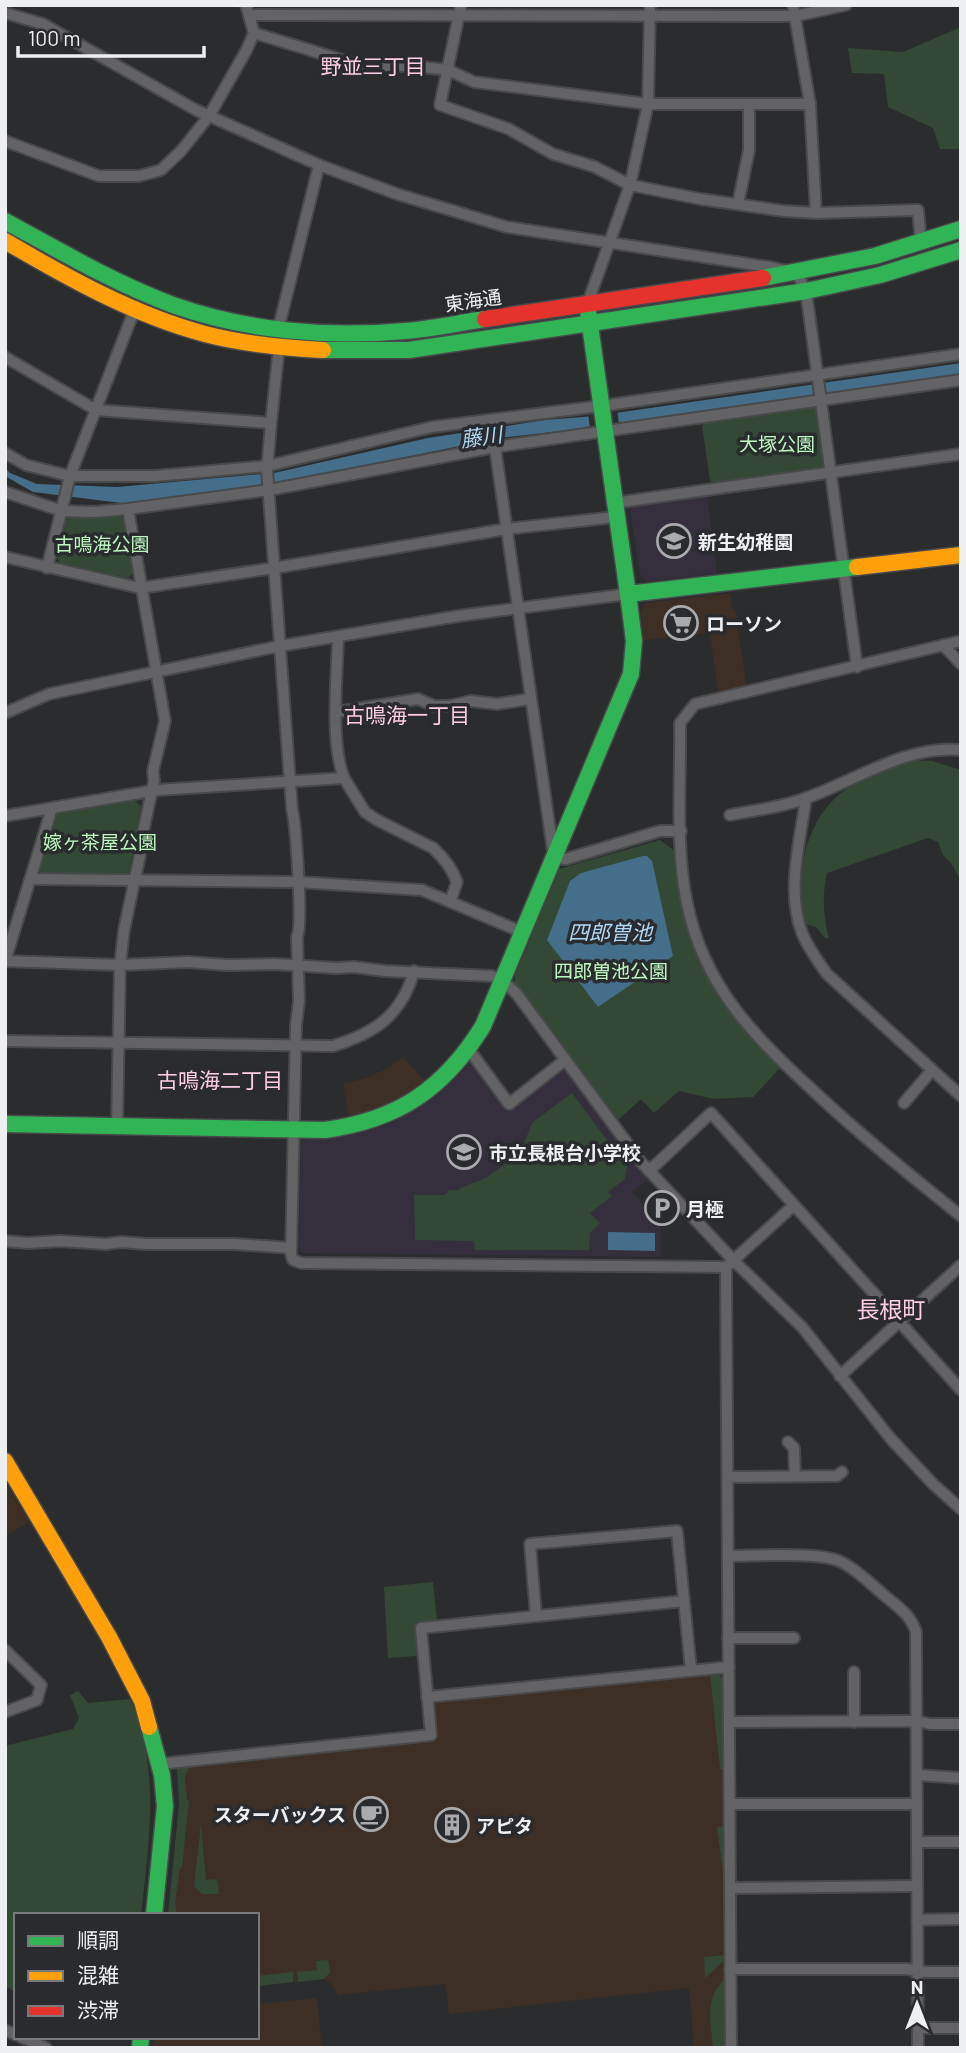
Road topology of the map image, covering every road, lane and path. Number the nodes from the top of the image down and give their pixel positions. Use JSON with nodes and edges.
{"nodes":[{"id":1,"x":650,"y":5,"type":"edge"},
{"id":2,"x":846,"y":5,"type":"edge"},
{"id":3,"x":248,"y":10,"type":"edge"},
{"id":4,"x":461,"y":11,"type":"edge"},
{"id":5,"x":794,"y":11,"type":"edge"},
{"id":6,"x":5,"y":13,"type":"edge"},
{"id":7,"x":649,"y":18,"type":"junction"},
{"id":8,"x":254,"y":33,"type":"junction"},
{"id":9,"x":448,"y":70,"type":"junction"},
{"id":10,"x":648,"y":104,"type":"junction"},
{"id":11,"x":810,"y":104,"type":"junction"},
{"id":12,"x":749,"y":105,"type":"junction"},
{"id":13,"x":209,"y":116,"type":"junction"},
{"id":14,"x":5,"y":141,"type":"edge"},
{"id":15,"x":318,"y":165,"type":"junction"},
{"id":16,"x":630,"y":185,"type":"junction"},
{"id":17,"x":738,"y":204,"type":"junction"},
{"id":18,"x":816,"y":213,"type":"junction"},
{"id":19,"x":5,"y":221,"type":"edge"},
{"id":20,"x":961,"y":229,"type":"edge"},
{"id":21,"x":5,"y":241,"type":"edge"},
{"id":22,"x":920,"y":243,"type":"junction"},
{"id":23,"x":609,"y":244,"type":"junction"},
{"id":24,"x":961,"y":250,"type":"edge"},
{"id":25,"x":797,"y":273,"type":"junction"},
{"id":26,"x":806,"y":291,"type":"junction"},
{"id":27,"x":144,"y":293,"type":"junction"},
{"id":28,"x":587,"y":305,"type":"junction"},
{"id":29,"x":134,"y":310,"type":"junction"},
{"id":30,"x":590,"y":324,"type":"junction"},
{"id":31,"x":278,"y":330,"type":"junction"},
{"id":32,"x":279,"y":347,"type":"junction"},
{"id":33,"x":961,"y":354,"type":"edge"},
{"id":34,"x":5,"y":357,"type":"edge"},
{"id":35,"x":817,"y":377,"type":"junction"},
{"id":36,"x":961,"y":380,"type":"edge"},
{"id":37,"x":821,"y":398,"type":"junction"},
{"id":38,"x":96,"y":410,"type":"junction"},
{"id":39,"x":603,"y":419,"type":"junction"},
{"id":40,"x":271,"y":423,"type":"junction"},
{"id":41,"x":495,"y":447,"type":"junction"},
{"id":42,"x":5,"y":453,"type":"edge"},
{"id":43,"x":961,"y":454,"type":"edge"},
{"id":44,"x":267,"y":468,"type":"junction"},
{"id":45,"x":831,"y":472,"type":"junction"},
{"id":46,"x":69,"y":479,"type":"junction"},
{"id":47,"x":269,"y":488,"type":"junction"},
{"id":48,"x":5,"y":492,"type":"edge"},
{"id":49,"x":63,"y":508,"type":"junction"},
{"id":50,"x":128,"y":509,"type":"junction"},
{"id":51,"x":615,"y":510,"type":"junction"},
{"id":52,"x":506,"y":529,"type":"junction"},
{"id":53,"x":961,"y":555,"type":"edge"},
{"id":54,"x":5,"y":557,"type":"edge"},
{"id":55,"x":844,"y":567,"type":"junction"},
{"id":56,"x":47,"y":568,"type":"junction"},
{"id":57,"x":274,"y":568,"type":"junction"},
{"id":58,"x":140,"y":588,"type":"junction"},
{"id":59,"x":628,"y":594,"type":"junction"},
{"id":60,"x":518,"y":609,"type":"junction"},
{"id":61,"x":338,"y":638,"type":"junction"},
{"id":62,"x":961,"y":641,"type":"edge"},
{"id":63,"x":943,"y":645,"type":"junction"},
{"id":64,"x":280,"y":646,"type":"junction"},
{"id":65,"x":961,"y":664,"type":"edge"},
{"id":66,"x":857,"y":667,"type":"junction"},
{"id":67,"x":156,"y":671,"type":"junction"},
{"id":68,"x":530,"y":699,"type":"junction"},
{"id":69,"x":337,"y":712,"type":"junction"},
{"id":70,"x":5,"y":713,"type":"edge"},
{"id":71,"x":961,"y":750,"type":"edge"},
{"id":72,"x":344,"y":778,"type":"junction"},
{"id":73,"x":290,"y":781,"type":"junction"},
{"id":74,"x":152,"y":790,"type":"junction"},
{"id":75,"x":806,"y":798,"type":"junction"},
{"id":76,"x":52,"y":808,"type":"junction"},
{"id":77,"x":730,"y":815,"type":"dead end"},
{"id":78,"x":5,"y":816,"type":"edge"},
{"id":79,"x":681,"y":831,"type":"junction"},
{"id":80,"x":554,"y":858,"type":"junction"},
{"id":81,"x":31,"y":879,"type":"junction"},
{"id":82,"x":135,"y":880,"type":"junction"},
{"id":83,"x":298,"y":883,"type":"junction"},
{"id":84,"x":450,"y":902,"type":"junction"},
{"id":85,"x":522,"y":932,"type":"junction"},
{"id":86,"x":5,"y":961,"type":"edge"},
{"id":87,"x":120,"y":965,"type":"junction"},
{"id":88,"x":297,"y":966,"type":"junction"},
{"id":89,"x":414,"y":971,"type":"junction"},
{"id":90,"x":503,"y":981,"type":"junction"},
{"id":91,"x":5,"y":1041,"type":"edge"},
{"id":92,"x":118,"y":1042,"type":"junction"},
{"id":93,"x":296,"y":1047,"type":"junction"},
{"id":94,"x":470,"y":1051,"type":"junction"},
{"id":95,"x":565,"y":1060,"type":"junction"},
{"id":96,"x":932,"y":1070,"type":"junction"},
{"id":97,"x":961,"y":1096,"type":"edge"},
{"id":98,"x":904,"y":1103,"type":"dead end"},
{"id":99,"x":5,"y":1124,"type":"edge"},
{"id":100,"x":117,"y":1127,"type":"junction"},
{"id":101,"x":294,"y":1129,"type":"junction"},
{"id":102,"x":649,"y":1171,"type":"junction"},
{"id":103,"x":793,"y":1206,"type":"junction"},
{"id":104,"x":961,"y":1216,"type":"edge"},
{"id":105,"x":5,"y":1241,"type":"edge"},
{"id":106,"x":291,"y":1248,"type":"junction"},
{"id":107,"x":730,"y":1264,"type":"junction"},
{"id":108,"x":961,"y":1265,"type":"edge"},
{"id":109,"x":899,"y":1322,"type":"junction"},
{"id":110,"x":840,"y":1376,"type":"junction"},
{"id":111,"x":961,"y":1390,"type":"edge"},
{"id":112,"x":789,"y":1442,"type":"dead end"},
{"id":113,"x":5,"y":1461,"type":"edge"},
{"id":114,"x":842,"y":1472,"type":"dead end"},
{"id":115,"x":795,"y":1476,"type":"junction"},
{"id":116,"x":728,"y":1477,"type":"junction"},
{"id":117,"x":961,"y":1509,"type":"edge"},
{"id":118,"x":728,"y":1556,"type":"junction"},
{"id":119,"x":684,"y":1601,"type":"junction"},
{"id":120,"x":536,"y":1616,"type":"junction"},
{"id":121,"x":728,"y":1638,"type":"junction"},
{"id":122,"x":794,"y":1639,"type":"dead end"},
{"id":123,"x":5,"y":1650,"type":"edge"},
{"id":124,"x":729,"y":1667,"type":"junction"},
{"id":125,"x":691,"y":1670,"type":"junction"},
{"id":126,"x":854,"y":1672,"type":"dead end"},
{"id":127,"x":427,"y":1697,"type":"junction"},
{"id":128,"x":5,"y":1712,"type":"edge"},
{"id":129,"x":854,"y":1721,"type":"junction"},
{"id":130,"x":917,"y":1721,"type":"junction"},
{"id":131,"x":729,"y":1722,"type":"junction"},
{"id":132,"x":961,"y":1724,"type":"edge"},
{"id":133,"x":159,"y":1764,"type":"junction"},
{"id":134,"x":916,"y":1776,"type":"junction"},
{"id":135,"x":961,"y":1778,"type":"edge"},
{"id":136,"x":730,"y":1804,"type":"junction"},
{"id":137,"x":917,"y":1804,"type":"junction"},
{"id":138,"x":917,"y":1842,"type":"junction"},
{"id":139,"x":961,"y":1842,"type":"edge"},
{"id":140,"x":917,"y":1885,"type":"junction"},
{"id":141,"x":730,"y":1888,"type":"junction"},
{"id":142,"x":154,"y":1913,"type":"edge"},
{"id":143,"x":961,"y":1919,"type":"edge"},
{"id":144,"x":917,"y":1920,"type":"junction"},
{"id":145,"x":730,"y":1969,"type":"junction"},
{"id":146,"x":918,"y":1971,"type":"junction"},
{"id":147,"x":961,"y":1972,"type":"edge"},
{"id":148,"x":918,"y":2028,"type":"junction"},
{"id":149,"x":961,"y":2028,"type":"edge"},
{"id":150,"x":26,"y":2039,"type":"edge"},
{"id":151,"x":46,"y":2048,"type":"edge"},
{"id":152,"x":731,"y":2048,"type":"edge"},
{"id":153,"x":918,"y":2048,"type":"edge"}],
"edges":[{"from":1,"to":7,"type":"street"},
{"from":2,"to":5,"type":"street"},
{"from":3,"to":4,"type":"street"},
{"from":3,"to":8,"type":"street"},
{"from":4,"to":7,"type":"street"},
{"from":4,"to":9,"type":"street"},
{"from":5,"to":7,"type":"street"},
{"from":5,"to":11,"type":"street"},
{"from":6,"to":13,"type":"street"},
{"from":7,"to":10,"type":"street"},
{"from":8,"to":9,"type":"street"},
{"from":8,"to":13,"type":"street"},
{"from":9,"to":10,"type":"street"},
{"from":9,"to":16,"type":"street"},
{"from":10,"to":12,"type":"street"},
{"from":10,"to":16,"type":"street"},
{"from":11,"to":12,"type":"street"},
{"from":11,"to":18,"type":"street"},
{"from":12,"to":17,"type":"street"},
{"from":13,"to":14,"type":"street"},
{"from":13,"to":15,"type":"street"},
{"from":15,"to":23,"type":"street"},
{"from":15,"to":31,"type":"street"},
{"from":16,"to":17,"type":"street"},
{"from":16,"to":23,"type":"street"},
{"from":17,"to":18,"type":"street"},
{"from":18,"to":22,"type":"street"},
{"from":19,"to":27,"type":"street","name":"東海通"},
{"from":20,"to":22,"type":"street","name":"東海通"},
{"from":21,"to":29,"type":"street","name":"東海通"},
{"from":22,"to":25,"type":"street","name":"東海通"},
{"from":23,"to":25,"type":"street"},
{"from":23,"to":28,"type":"street"},
{"from":24,"to":26,"type":"street","name":"東海通"},
{"from":25,"to":26,"type":"street"},
{"from":25,"to":28,"type":"street","name":"東海通"},
{"from":26,"to":30,"type":"street","name":"東海通"},
{"from":26,"to":35,"type":"street"},
{"from":27,"to":29,"type":"street"},
{"from":27,"to":31,"type":"street","name":"東海通"},
{"from":28,"to":30,"type":"street"},
{"from":28,"to":31,"type":"street","name":"東海通"},
{"from":29,"to":32,"type":"street","name":"東海通"},
{"from":29,"to":38,"type":"street"},
{"from":30,"to":32,"type":"street","name":"東海通"},
{"from":30,"to":39,"type":"street"},
{"from":32,"to":40,"type":"street"},
{"from":33,"to":35,"type":"street"},
{"from":34,"to":38,"type":"street"},
{"from":35,"to":37,"type":"street"},
{"from":35,"to":39,"type":"street"},
{"from":36,"to":37,"type":"street"},
{"from":37,"to":39,"type":"street"},
{"from":37,"to":45,"type":"street"},
{"from":38,"to":40,"type":"street"},
{"from":38,"to":46,"type":"street"},
{"from":39,"to":41,"type":"street"},
{"from":39,"to":44,"type":"street"},
{"from":39,"to":51,"type":"street"},
{"from":40,"to":44,"type":"street"},
{"from":41,"to":47,"type":"street"},
{"from":41,"to":52,"type":"street"},
{"from":42,"to":46,"type":"street"},
{"from":43,"to":45,"type":"street"},
{"from":44,"to":46,"type":"street"},
{"from":44,"to":47,"type":"street"},
{"from":45,"to":51,"type":"street"},
{"from":45,"to":55,"type":"street"},
{"from":46,"to":49,"type":"street"},
{"from":47,"to":50,"type":"street"},
{"from":47,"to":57,"type":"street"},
{"from":48,"to":49,"type":"street"},
{"from":49,"to":50,"type":"street"},
{"from":49,"to":56,"type":"street"},
{"from":50,"to":58,"type":"street"},
{"from":51,"to":52,"type":"street"},
{"from":51,"to":59,"type":"street"},
{"from":52,"to":57,"type":"street"},
{"from":52,"to":60,"type":"street"},
{"from":53,"to":55,"type":"street"},
{"from":54,"to":56,"type":"street"},
{"from":55,"to":59,"type":"street"},
{"from":55,"to":66,"type":"street"},
{"from":56,"to":58,"type":"street"},
{"from":57,"to":58,"type":"street"},
{"from":57,"to":64,"type":"street"},
{"from":58,"to":67,"type":"street"},
{"from":59,"to":60,"type":"street"},
{"from":59,"to":80,"type":"street"},
{"from":60,"to":61,"type":"street"},
{"from":60,"to":68,"type":"street"},
{"from":61,"to":64,"type":"street"},
{"from":61,"to":69,"type":"street"},
{"from":62,"to":63,"type":"street"},
{"from":63,"to":65,"type":"street"},
{"from":63,"to":66,"type":"street"},
{"from":64,"to":67,"type":"street"},
{"from":64,"to":73,"type":"street"},
{"from":66,"to":79,"type":"street"},
{"from":67,"to":70,"type":"street"},
{"from":67,"to":74,"type":"street"},
{"from":68,"to":69,"type":"street"},
{"from":68,"to":80,"type":"street"},
{"from":69,"to":72,"type":"street"},
{"from":71,"to":75,"type":"street"},
{"from":72,"to":73,"type":"street"},
{"from":72,"to":84,"type":"street"},
{"from":73,"to":74,"type":"street"},
{"from":73,"to":83,"type":"street"},
{"from":74,"to":76,"type":"street"},
{"from":74,"to":82,"type":"street"},
{"from":75,"to":77,"type":"street"},
{"from":75,"to":96,"type":"street"},
{"from":76,"to":78,"type":"street"},
{"from":76,"to":81,"type":"street"},
{"from":79,"to":80,"type":"street"},
{"from":79,"to":104,"type":"street"},
{"from":80,"to":85,"type":"street"},
{"from":81,"to":82,"type":"street"},
{"from":81,"to":86,"type":"street"},
{"from":82,"to":83,"type":"street"},
{"from":82,"to":87,"type":"street"},
{"from":83,"to":84,"type":"street"},
{"from":83,"to":88,"type":"street"},
{"from":84,"to":85,"type":"street"},
{"from":85,"to":90,"type":"street"},
{"from":86,"to":87,"type":"street"},
{"from":87,"to":88,"type":"street"},
{"from":87,"to":92,"type":"street"},
{"from":88,"to":89,"type":"street"},
{"from":88,"to":93,"type":"street"},
{"from":89,"to":90,"type":"street"},
{"from":89,"to":93,"type":"street"},
{"from":90,"to":94,"type":"street"},
{"from":90,"to":95,"type":"street"},
{"from":91,"to":92,"type":"street"},
{"from":92,"to":93,"type":"street"},
{"from":92,"to":100,"type":"street"},
{"from":93,"to":101,"type":"street"},
{"from":94,"to":95,"type":"street"},
{"from":94,"to":101,"type":"street"},
{"from":95,"to":102,"type":"street"},
{"from":96,"to":97,"type":"street"},
{"from":96,"to":98,"type":"street"},
{"from":99,"to":100,"type":"street"},
{"from":100,"to":101,"type":"street"},
{"from":101,"to":106,"type":"street"},
{"from":102,"to":103,"type":"street"},
{"from":102,"to":107,"type":"street"},
{"from":103,"to":107,"type":"street"},
{"from":103,"to":109,"type":"street"},
{"from":105,"to":106,"type":"street"},
{"from":106,"to":107,"type":"street"},
{"from":107,"to":110,"type":"street"},
{"from":107,"to":116,"type":"street"},
{"from":108,"to":109,"type":"street"},
{"from":109,"to":110,"type":"street"},
{"from":109,"to":111,"type":"street"},
{"from":110,"to":117,"type":"street"},
{"from":112,"to":115,"type":"street"},
{"from":113,"to":133,"type":"street"},
{"from":114,"to":115,"type":"street"},
{"from":115,"to":116,"type":"street"},
{"from":116,"to":118,"type":"street"},
{"from":118,"to":121,"type":"street"},
{"from":118,"to":130,"type":"street"},
{"from":119,"to":120,"type":"street"},
{"from":119,"to":120,"type":"street"},
{"from":119,"to":125,"type":"street"},
{"from":120,"to":127,"type":"street"},
{"from":121,"to":122,"type":"street"},
{"from":121,"to":124,"type":"street"},
{"from":123,"to":128,"type":"street"},
{"from":124,"to":125,"type":"street"},
{"from":124,"to":131,"type":"street"},
{"from":125,"to":127,"type":"street"},
{"from":126,"to":129,"type":"street"},
{"from":127,"to":133,"type":"street"},
{"from":129,"to":130,"type":"street"},
{"from":129,"to":131,"type":"street"},
{"from":130,"to":132,"type":"street"},
{"from":130,"to":134,"type":"street"},
{"from":131,"to":136,"type":"street"},
{"from":133,"to":142,"type":"street"},
{"from":134,"to":135,"type":"street"},
{"from":134,"to":137,"type":"street"},
{"from":136,"to":137,"type":"street"},
{"from":136,"to":141,"type":"street"},
{"from":137,"to":138,"type":"street"},
{"from":138,"to":139,"type":"street"},
{"from":138,"to":140,"type":"street"},
{"from":140,"to":141,"type":"street"},
{"from":140,"to":144,"type":"street"},
{"from":141,"to":145,"type":"street"},
{"from":143,"to":144,"type":"street"},
{"from":144,"to":146,"type":"street"},
{"from":145,"to":146,"type":"street"},
{"from":145,"to":152,"type":"street"},
{"from":146,"to":147,"type":"street"},
{"from":146,"to":148,"type":"street"},
{"from":148,"to":149,"type":"street"},
{"from":148,"to":153,"type":"street"},
{"from":150,"to":151,"type":"street"}]}
